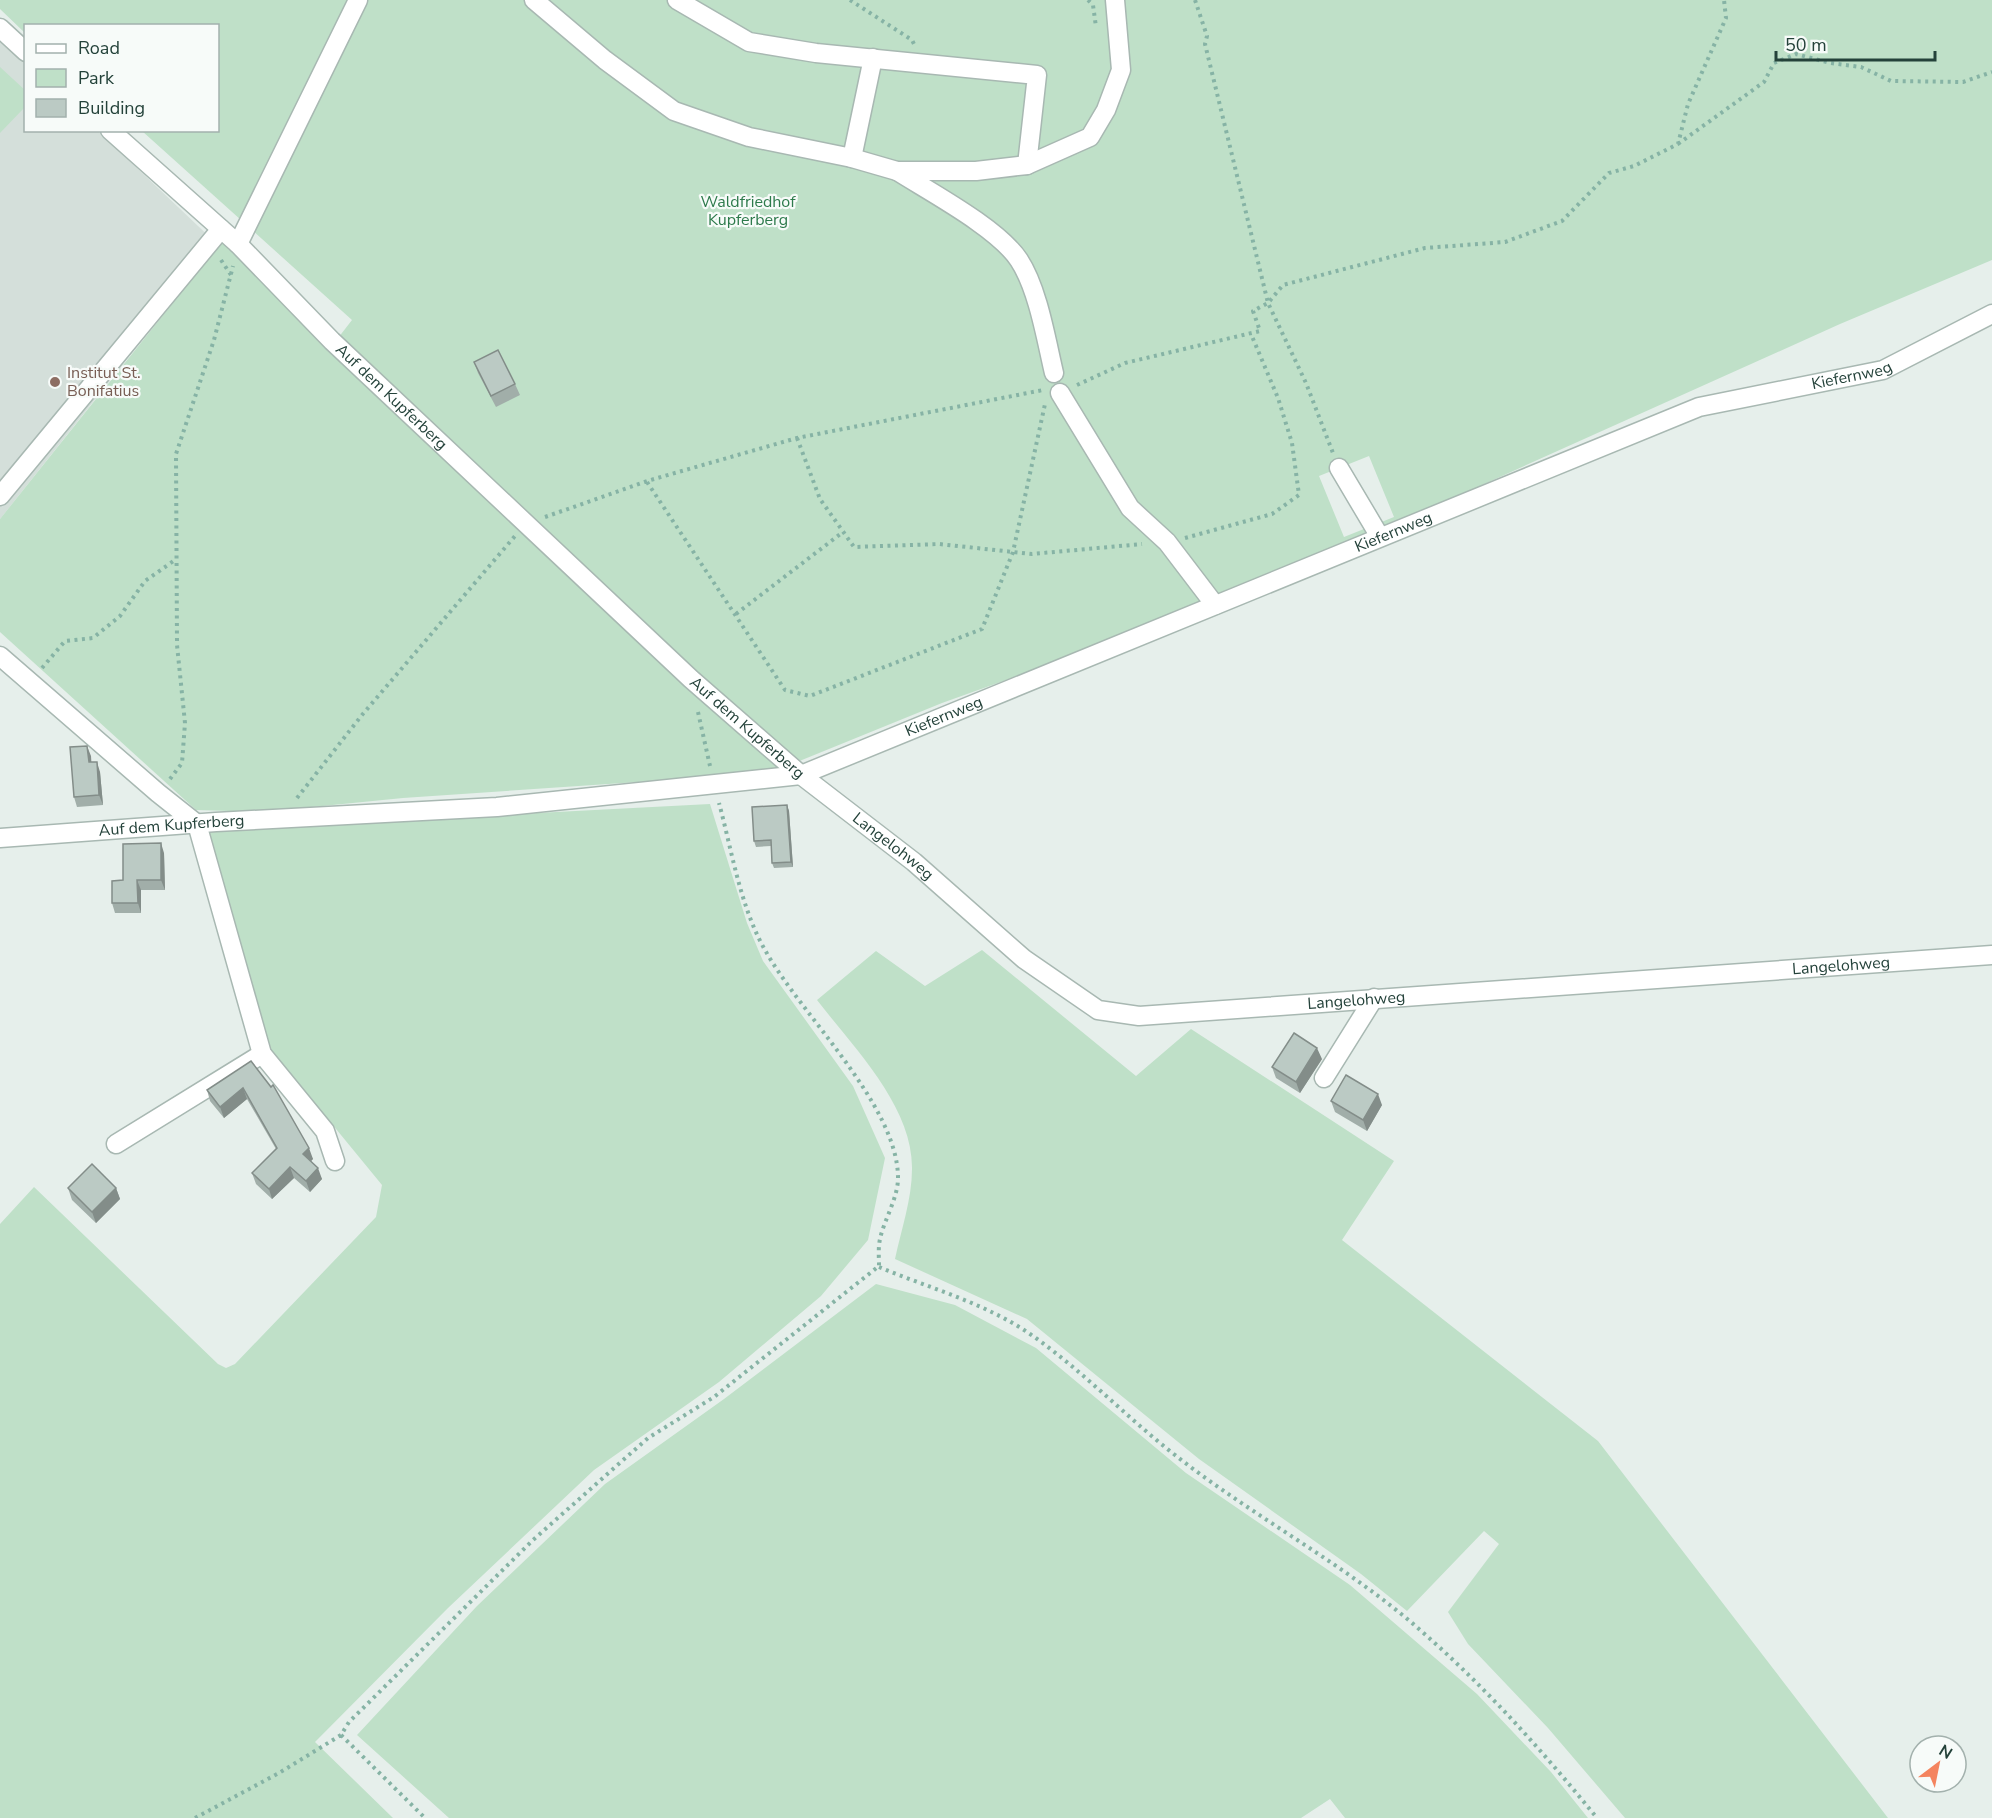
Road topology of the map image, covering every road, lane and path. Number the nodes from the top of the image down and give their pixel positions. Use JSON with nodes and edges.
{"nodes":[{"id":1,"x":358,"y":0,"type":"edge"},
{"id":2,"x":534,"y":0,"type":"edge"},
{"id":3,"x":677,"y":0,"type":"edge"},
{"id":4,"x":1115,"y":0,"type":"edge"},
{"id":5,"x":1195,"y":0,"type":"edge"},
{"id":6,"x":1724,"y":0,"type":"edge"},
{"id":7,"x":853,"y":1,"type":"edge"},
{"id":8,"x":0,"y":28,"type":"edge"},
{"id":9,"x":24,"y":50,"type":"edge"},
{"id":10,"x":873,"y":58,"type":"junction"},
{"id":11,"x":919,"y":62,"type":"junction"},
{"id":12,"x":1992,"y":72,"type":"edge"},
{"id":13,"x":112,"y":132,"type":"edge"},
{"id":14,"x":1678,"y":144,"type":"junction"},
{"id":15,"x":852,"y":158,"type":"junction"},
{"id":16,"x":1027,"y":165,"type":"junction"},
{"id":17,"x":897,"y":171,"type":"junction"},
{"id":18,"x":221,"y":230,"type":"junction"},
{"id":19,"x":238,"y":244,"type":"junction"},
{"id":20,"x":1269,"y":303,"type":"junction"},
{"id":21,"x":1992,"y":314,"type":"edge"},
{"id":22,"x":1251,"y":334,"type":"junction"},
{"id":23,"x":1054,"y":373,"type":"dead end"},
{"id":24,"x":1060,"y":393,"type":"joint"},
{"id":25,"x":797,"y":438,"type":"junction"},
{"id":26,"x":1339,"y":468,"type":"joint"},
{"id":27,"x":647,"y":481,"type":"junction"},
{"id":28,"x":0,"y":496,"type":"edge"},
{"id":29,"x":526,"y":524,"type":"junction"},
{"id":30,"x":843,"y":531,"type":"junction"},
{"id":31,"x":1380,"y":537,"type":"junction"},
{"id":32,"x":1167,"y":542,"type":"junction"},
{"id":33,"x":1013,"y":552,"type":"junction"},
{"id":34,"x":176,"y":559,"type":"junction"},
{"id":35,"x":1215,"y":605,"type":"junction"},
{"id":36,"x":736,"y":614,"type":"junction"},
{"id":37,"x":0,"y":656,"type":"edge"},
{"id":38,"x":691,"y":679,"type":"junction"},
{"id":39,"x":31,"y":682,"type":"junction"},
{"id":40,"x":801,"y":775,"type":"junction"},
{"id":41,"x":714,"y":783,"type":"junction"},
{"id":42,"x":158,"y":793,"type":"junction"},
{"id":43,"x":280,"y":820,"type":"junction"},
{"id":44,"x":197,"y":824,"type":"junction"},
{"id":45,"x":0,"y":838,"type":"edge"},
{"id":46,"x":1992,"y":955,"type":"edge"},
{"id":47,"x":1374,"y":998,"type":"junction"},
{"id":48,"x":262,"y":1054,"type":"junction"},
{"id":49,"x":1324,"y":1077,"type":"dead end"},
{"id":50,"x":116,"y":1144,"type":"dead end"},
{"id":51,"x":335,"y":1161,"type":"dead end"},
{"id":52,"x":879,"y":1266,"type":"junction"},
{"id":53,"x":341,"y":1735,"type":"junction"},
{"id":54,"x":195,"y":1818,"type":"edge"},
{"id":55,"x":425,"y":1818,"type":"edge"},
{"id":56,"x":1597,"y":1818,"type":"edge"}],
"edges":[{"from":1,"to":19,"type":"street"},
{"from":2,"to":15,"type":"street"},
{"from":3,"to":10,"type":"street"},
{"from":4,"to":16,"type":"street"},
{"from":5,"to":20,"type":"path"},
{"from":6,"to":14,"type":"path"},
{"from":7,"to":11,"type":"path"},
{"from":8,"to":9,"type":"street"},
{"from":10,"to":11,"type":"street"},
{"from":10,"to":15,"type":"street"},
{"from":11,"to":16,"type":"street"},
{"from":12,"to":14,"type":"path"},
{"from":13,"to":18,"type":"street","name":"Auf dem Kupferberg"},
{"from":14,"to":20,"type":"path"},
{"from":15,"to":17,"type":"street"},
{"from":16,"to":17,"type":"street"},
{"from":17,"to":23,"type":"street"},
{"from":18,"to":19,"type":"street","name":"Auf dem Kupferberg"},
{"from":18,"to":28,"type":"street"},
{"from":19,"to":29,"type":"street","name":"Auf dem Kupferberg"},
{"from":19,"to":34,"type":"path"},
{"from":20,"to":22,"type":"path"},
{"from":20,"to":26,"type":"path"},
{"from":21,"to":31,"type":"street","name":"Kiefernweg"},
{"from":22,"to":24,"type":"path"},
{"from":22,"to":32,"type":"path"},
{"from":24,"to":32,"type":"street"},
{"from":25,"to":27,"type":"path"},
{"from":25,"to":30,"type":"path"},
{"from":25,"to":33,"type":"path"},
{"from":26,"to":31,"type":"street"},
{"from":27,"to":29,"type":"path"},
{"from":27,"to":36,"type":"path"},
{"from":29,"to":38,"type":"street","name":"Auf dem Kupferberg"},
{"from":29,"to":43,"type":"path"},
{"from":30,"to":33,"type":"path"},
{"from":30,"to":36,"type":"path"},
{"from":31,"to":35,"type":"street","name":"Kiefernweg"},
{"from":32,"to":33,"type":"path"},
{"from":32,"to":35,"type":"street"},
{"from":33,"to":36,"type":"path"},
{"from":34,"to":39,"type":"path"},
{"from":34,"to":42,"type":"path"},
{"from":35,"to":40,"type":"street","name":"Kiefernweg"},
{"from":37,"to":39,"type":"street"},
{"from":38,"to":40,"type":"street","name":"Auf dem Kupferberg"},
{"from":38,"to":41,"type":"path"},
{"from":39,"to":42,"type":"street"},
{"from":40,"to":41,"type":"street","name":"Auf dem Kupferberg"},
{"from":40,"to":47,"type":"street","name":"Langelohweg"},
{"from":41,"to":43,"type":"street","name":"Auf dem Kupferberg"},
{"from":41,"to":52,"type":"path"},
{"from":42,"to":44,"type":"street"},
{"from":43,"to":44,"type":"street","name":"Auf dem Kupferberg"},
{"from":44,"to":45,"type":"street","name":"Auf dem Kupferberg"},
{"from":44,"to":48,"type":"street"},
{"from":46,"to":47,"type":"street","name":"Langelohweg"},
{"from":47,"to":49,"type":"street"},
{"from":48,"to":50,"type":"street"},
{"from":48,"to":51,"type":"street"},
{"from":52,"to":53,"type":"path"},
{"from":52,"to":56,"type":"path"},
{"from":53,"to":54,"type":"path"},
{"from":53,"to":55,"type":"path"}]}
